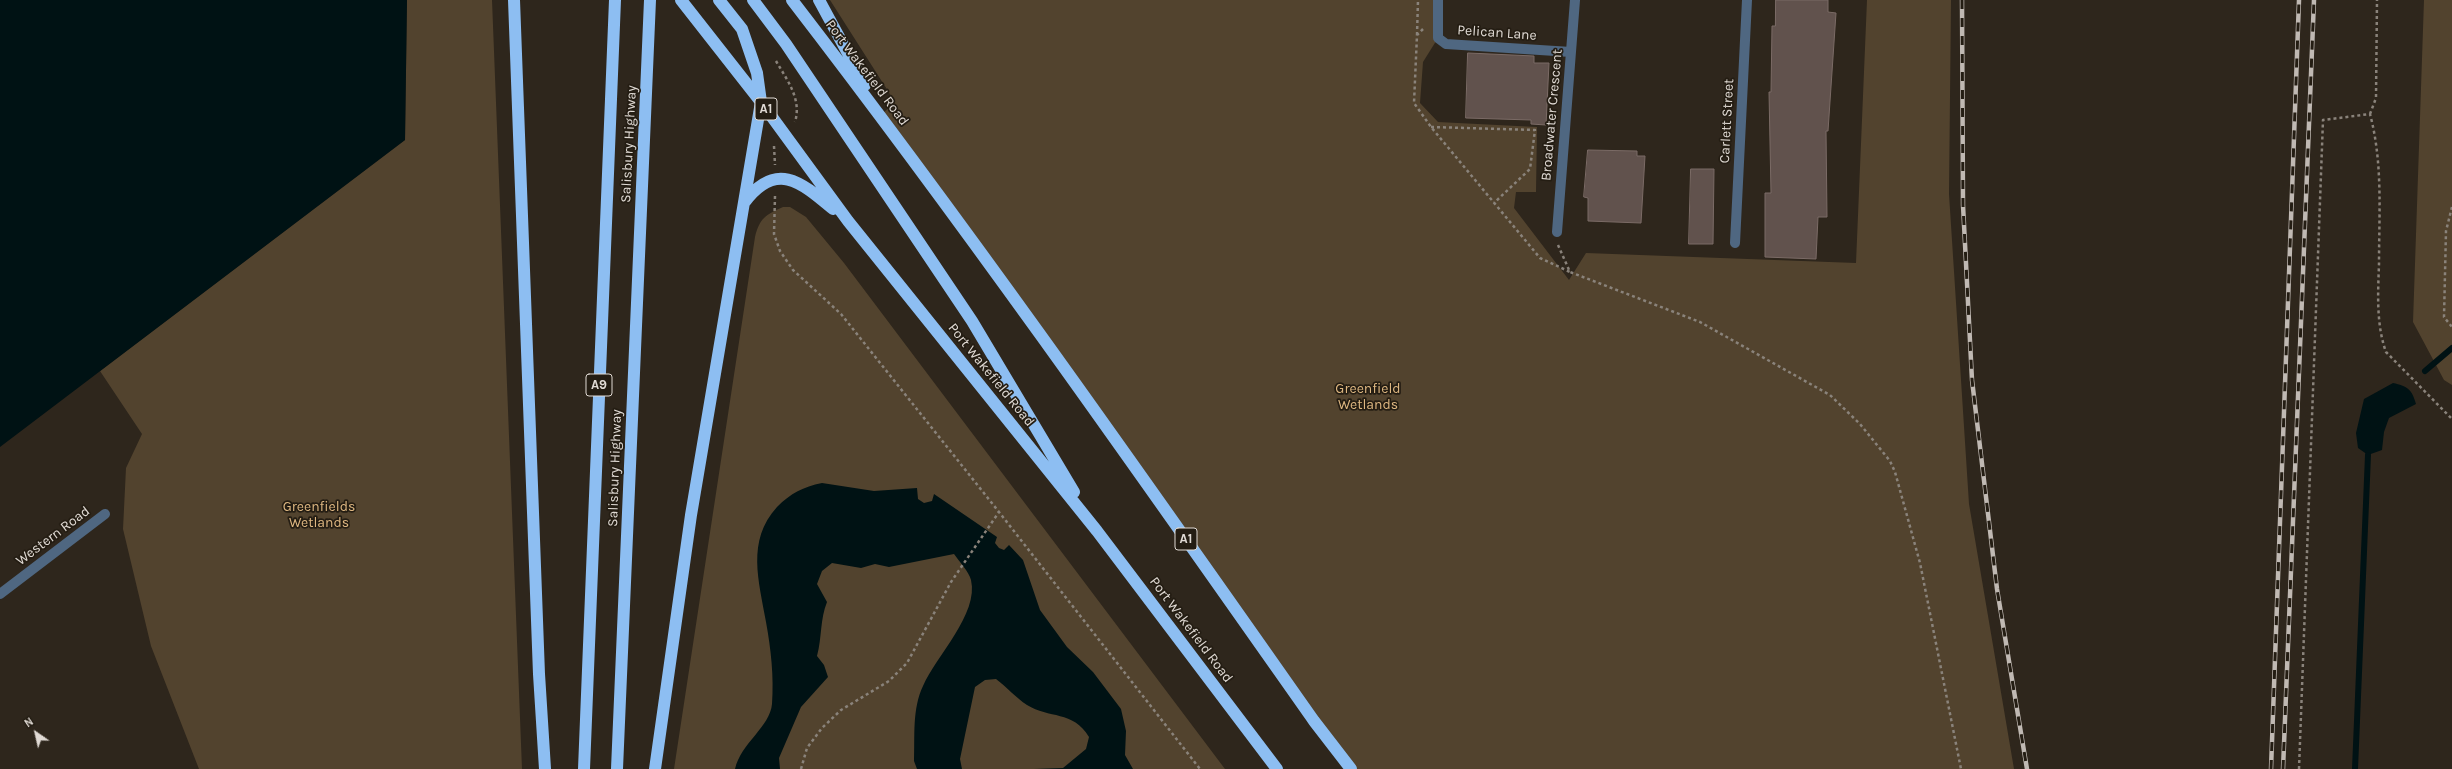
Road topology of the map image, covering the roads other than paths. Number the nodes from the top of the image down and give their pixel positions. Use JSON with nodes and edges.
{"nodes":[{"id":1,"x":514,"y":0,"type":"edge"},
{"id":2,"x":650,"y":0,"type":"edge"},
{"id":3,"x":681,"y":0,"type":"edge"},
{"id":4,"x":719,"y":0,"type":"edge"},
{"id":5,"x":753,"y":0,"type":"edge"},
{"id":6,"x":792,"y":0,"type":"edge"},
{"id":7,"x":819,"y":0,"type":"edge"},
{"id":8,"x":1438,"y":0,"type":"edge"},
{"id":9,"x":1575,"y":0,"type":"edge"},
{"id":10,"x":1748,"y":0,"type":"edge"},
{"id":11,"x":615,"y":1,"type":"edge"},
{"id":12,"x":1571,"y":52,"type":"junction"},
{"id":13,"x":761,"y":102,"type":"junction"},
{"id":14,"x":881,"y":115,"type":"junction"},
{"id":15,"x":743,"y":205,"type":"junction"},
{"id":16,"x":848,"y":221,"type":"junction"},
{"id":17,"x":1557,"y":232,"type":"road end"},
{"id":18,"x":1734,"y":243,"type":"dead end"},
{"id":19,"x":105,"y":514,"type":"dead end"},
{"id":20,"x":1097,"y":531,"type":"junction"},
{"id":21,"x":0,"y":594,"type":"edge"},
{"id":22,"x":545,"y":769,"type":"edge"},
{"id":23,"x":584,"y":769,"type":"edge"},
{"id":24,"x":617,"y":769,"type":"edge"},
{"id":25,"x":655,"y":769,"type":"edge"},
{"id":26,"x":1277,"y":769,"type":"edge"},
{"id":27,"x":1351,"y":769,"type":"edge"}],
"edges":[{"from":1,"to":22,"type":"highway"},
{"from":2,"to":24,"type":"highway","name":"Salisbury Highway","number":"A9"},
{"from":3,"to":13,"type":"highway","name":"Port Wakefield Road","number":"A1"},
{"from":4,"to":13,"type":"highway"},
{"from":5,"to":20,"type":"highway"},
{"from":6,"to":14,"type":"highway","name":"Port Wakefield Road","number":"A1"},
{"from":7,"to":14,"type":"highway"},
{"from":8,"to":12,"type":"street","name":"Pelican Lane"},
{"from":9,"to":12,"type":"street","name":"Broadwater Crescent"},
{"from":10,"to":18,"type":"street","name":"Carlett Street"},
{"from":11,"to":23,"type":"highway","name":"Salisbury Highway","number":"A9"},
{"from":12,"to":17,"type":"street","name":"Broadwater Crescent"},
{"from":13,"to":15,"type":"highway"},
{"from":13,"to":16,"type":"highway","name":"Port Wakefield Road","number":"A1"},
{"from":14,"to":27,"type":"highway","name":"Port Wakefield Road","number":"A1"},
{"from":15,"to":16,"type":"highway"},
{"from":15,"to":25,"type":"highway"},
{"from":16,"to":20,"type":"highway","name":"Port Wakefield Road","number":"A1"},
{"from":19,"to":21,"type":"street","name":"Western Road"},
{"from":20,"to":26,"type":"highway","name":"Port Wakefield Road","number":"A1"}]}
